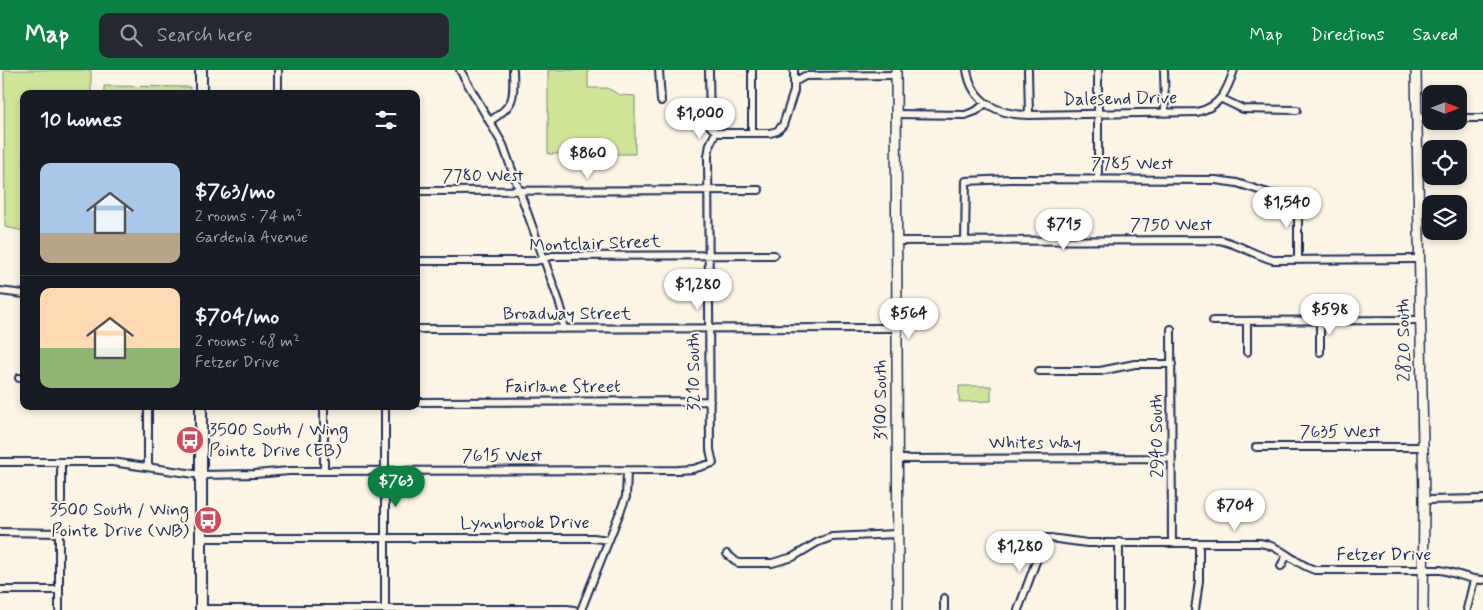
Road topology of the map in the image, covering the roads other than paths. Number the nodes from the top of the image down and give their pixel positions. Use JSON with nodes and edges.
{"nodes":[{"id":1,"x":201,"y":70,"type":"edge"},
{"id":2,"x":278,"y":70,"type":"edge"},
{"id":3,"x":460,"y":70,"type":"edge"},
{"id":4,"x":513,"y":70,"type":"edge"},
{"id":5,"x":659,"y":70,"type":"edge"},
{"id":6,"x":710,"y":70,"type":"edge"},
{"id":7,"x":752,"y":70,"type":"edge"},
{"id":8,"x":795,"y":70,"type":"edge"},
{"id":9,"x":967,"y":70,"type":"edge"},
{"id":10,"x":1028,"y":70,"type":"edge"},
{"id":11,"x":1098,"y":70,"type":"edge"},
{"id":12,"x":1164,"y":70,"type":"edge"},
{"id":13,"x":1234,"y":70,"type":"edge"},
{"id":14,"x":1416,"y":70,"type":"edge"},
{"id":15,"x":896,"y":73,"type":"edge"},
{"id":16,"x":805,"y":76,"type":"junction"},
{"id":17,"x":794,"y":82,"type":"junction"},
{"id":18,"x":201,"y":90,"type":"edge"},
{"id":19,"x":278,"y":90,"type":"edge"},
{"id":20,"x":1222,"y":99,"type":"junction"},
{"id":21,"x":661,"y":101,"type":"dead end"},
{"id":22,"x":986,"y":103,"type":"junction"},
{"id":23,"x":1297,"y":110,"type":"dead end"},
{"id":24,"x":1098,"y":113,"type":"junction"},
{"id":25,"x":1165,"y":113,"type":"junction"},
{"id":26,"x":896,"y":114,"type":"junction"},
{"id":27,"x":1029,"y":115,"type":"junction"},
{"id":28,"x":1468,"y":118,"type":"edge"},
{"id":29,"x":1483,"y":118,"type":"edge"},
{"id":30,"x":1416,"y":119,"type":"junction"},
{"id":31,"x":1422,"y":119,"type":"edge"},
{"id":32,"x":490,"y":121,"type":"junction"},
{"id":33,"x":714,"y":131,"type":"junction"},
{"id":34,"x":752,"y":133,"type":"junction"},
{"id":35,"x":1098,"y":180,"type":"junction"},
{"id":36,"x":709,"y":190,"type":"junction"},
{"id":37,"x":760,"y":190,"type":"dead end"},
{"id":38,"x":420,"y":191,"type":"edge"},
{"id":39,"x":520,"y":191,"type":"junction"},
{"id":40,"x":897,"y":241,"type":"junction"},
{"id":41,"x":964,"y":241,"type":"junction"},
{"id":42,"x":774,"y":255,"type":"dead end"},
{"id":43,"x":709,"y":256,"type":"junction"},
{"id":44,"x":544,"y":259,"type":"junction"},
{"id":45,"x":1418,"y":259,"type":"junction"},
{"id":46,"x":1298,"y":260,"type":"junction"},
{"id":47,"x":420,"y":261,"type":"edge"},
{"id":48,"x":0,"y":291,"type":"edge"},
{"id":49,"x":20,"y":294,"type":"edge"},
{"id":50,"x":1320,"y":320,"type":"junction"},
{"id":51,"x":1420,"y":320,"type":"junction"},
{"id":52,"x":1213,"y":321,"type":"dead end"},
{"id":53,"x":1247,"y":321,"type":"junction"},
{"id":54,"x":709,"y":328,"type":"junction"},
{"id":55,"x":897,"y":328,"type":"junction"},
{"id":56,"x":420,"y":329,"type":"edge"},
{"id":57,"x":563,"y":329,"type":"junction"},
{"id":58,"x":1172,"y":329,"type":"dead end"},
{"id":59,"x":1247,"y":352,"type":"dead end"},
{"id":60,"x":1320,"y":352,"type":"dead end"},
{"id":61,"x":1172,"y":364,"type":"junction"},
{"id":62,"x":1040,"y":371,"type":"dead end"},
{"id":63,"x":710,"y":401,"type":"junction"},
{"id":64,"x":420,"y":402,"type":"edge"},
{"id":65,"x":148,"y":410,"type":"edge"},
{"id":66,"x":201,"y":410,"type":"edge"},
{"id":67,"x":324,"y":410,"type":"edge"},
{"id":68,"x":385,"y":410,"type":"edge"},
{"id":69,"x":1256,"y":447,"type":"dead end"},
{"id":70,"x":1423,"y":447,"type":"junction"},
{"id":71,"x":897,"y":458,"type":"junction"},
{"id":72,"x":1172,"y":458,"type":"junction"},
{"id":73,"x":0,"y":462,"type":"edge"},
{"id":74,"x":61,"y":462,"type":"junction"},
{"id":75,"x":713,"y":463,"type":"joint"},
{"id":76,"x":148,"y":466,"type":"junction"},
{"id":77,"x":324,"y":471,"type":"junction"},
{"id":78,"x":386,"y":471,"type":"junction"},
{"id":79,"x":627,"y":471,"type":"junction"},
{"id":80,"x":201,"y":475,"type":"junction"},
{"id":81,"x":1424,"y":500,"type":"junction"},
{"id":82,"x":1483,"y":500,"type":"edge"},
{"id":83,"x":61,"y":502,"type":"dead end"},
{"id":84,"x":0,"y":532,"type":"edge"},
{"id":85,"x":897,"y":534,"type":"junction"},
{"id":86,"x":386,"y":537,"type":"junction"},
{"id":87,"x":201,"y":538,"type":"junction"},
{"id":88,"x":1040,"y":538,"type":"junction"},
{"id":89,"x":609,"y":540,"type":"junction"},
{"id":90,"x":995,"y":541,"type":"dead end"},
{"id":91,"x":1120,"y":542,"type":"junction"},
{"id":92,"x":1172,"y":542,"type":"junction"},
{"id":93,"x":1199,"y":543,"type":"junction"},
{"id":94,"x":727,"y":554,"type":"dead end"},
{"id":95,"x":1288,"y":555,"type":"junction"},
{"id":96,"x":1281,"y":566,"type":"dead end"},
{"id":97,"x":1424,"y":571,"type":"junction"},
{"id":98,"x":1474,"y":580,"type":"junction"},
{"id":99,"x":1483,"y":580,"type":"edge"},
{"id":100,"x":0,"y":590,"type":"edge"},
{"id":101,"x":59,"y":590,"type":"junction"},
{"id":102,"x":944,"y":598,"type":"dead end"},
{"id":103,"x":385,"y":609,"type":"edge"},
{"id":104,"x":1467,"y":609,"type":"edge"},
{"id":105,"x":59,"y":610,"type":"edge"},
{"id":106,"x":201,"y":610,"type":"edge"},
{"id":107,"x":574,"y":610,"type":"edge"},
{"id":108,"x":581,"y":610,"type":"edge"},
{"id":109,"x":898,"y":610,"type":"edge"},
{"id":110,"x":944,"y":610,"type":"edge"},
{"id":111,"x":1018,"y":610,"type":"edge"},
{"id":112,"x":1120,"y":610,"type":"edge"},
{"id":113,"x":1195,"y":610,"type":"edge"},
{"id":114,"x":1423,"y":610,"type":"edge"}],
"edges":[{"from":1,"to":18,"type":"main road"},
{"from":2,"to":19,"type":"street"},
{"from":3,"to":32,"type":"street"},
{"from":4,"to":32,"type":"street"},
{"from":5,"to":21,"type":"street"},
{"from":6,"to":33,"type":"street","name":"3210 South"},
{"from":7,"to":34,"type":"street"},
{"from":8,"to":16,"type":"street"},
{"from":8,"to":17,"type":"street"},
{"from":9,"to":22,"type":"street"},
{"from":10,"to":27,"type":"street"},
{"from":11,"to":24,"type":"street"},
{"from":12,"to":25,"type":"street"},
{"from":13,"to":20,"type":"street"},
{"from":14,"to":30,"type":"street","name":"2820 South"},
{"from":15,"to":16,"type":"street"},
{"from":15,"to":26,"type":"street","name":"3100 South"},
{"from":16,"to":17,"type":"street"},
{"from":17,"to":34,"type":"street"},
{"from":20,"to":23,"type":"street"},
{"from":20,"to":25,"type":"street","name":"Dalesend Drive"},
{"from":22,"to":26,"type":"street"},
{"from":22,"to":27,"type":"street","name":"Dalesend Drive"},
{"from":24,"to":25,"type":"street","name":"Dalesend Drive"},
{"from":24,"to":27,"type":"street","name":"Dalesend Drive"},
{"from":24,"to":35,"type":"street"},
{"from":26,"to":40,"type":"street","name":"3100 South"},
{"from":28,"to":29,"type":"street"},
{"from":30,"to":31,"type":"street"},
{"from":30,"to":45,"type":"street","name":"2820 South"},
{"from":32,"to":39,"type":"street"},
{"from":33,"to":34,"type":"street"},
{"from":33,"to":36,"type":"street","name":"3210 South"},
{"from":35,"to":41,"type":"street","name":"7785 West"},
{"from":35,"to":46,"type":"street","name":"7785 West"},
{"from":36,"to":37,"type":"street","name":"7780 West"},
{"from":36,"to":39,"type":"street","name":"7780 West"},
{"from":36,"to":43,"type":"street","name":"3210 South"},
{"from":38,"to":39,"type":"street","name":"7780 West"},
{"from":39,"to":44,"type":"street"},
{"from":40,"to":41,"type":"street","name":"7750 West"},
{"from":40,"to":55,"type":"street","name":"3100 South"},
{"from":41,"to":46,"type":"street","name":"7750 West"},
{"from":42,"to":43,"type":"street","name":"Montclair Street"},
{"from":43,"to":44,"type":"street","name":"Montclair Street"},
{"from":43,"to":54,"type":"street","name":"3210 South"},
{"from":44,"to":47,"type":"street","name":"Montclair Street"},
{"from":44,"to":57,"type":"street"},
{"from":45,"to":46,"type":"street","name":"7750 West"},
{"from":45,"to":51,"type":"street","name":"2820 South"},
{"from":48,"to":49,"type":"street"},
{"from":50,"to":51,"type":"street"},
{"from":50,"to":53,"type":"street"},
{"from":50,"to":60,"type":"street"},
{"from":51,"to":70,"type":"street","name":"2820 South"},
{"from":52,"to":53,"type":"street"},
{"from":53,"to":59,"type":"street"},
{"from":54,"to":55,"type":"street","name":"Broadway Street"},
{"from":54,"to":57,"type":"street","name":"Broadway Street"},
{"from":54,"to":63,"type":"street","name":"3210 South"},
{"from":55,"to":71,"type":"street","name":"3100 South"},
{"from":56,"to":57,"type":"street","name":"Broadway Street"},
{"from":58,"to":61,"type":"street","name":"2940 South"},
{"from":61,"to":62,"type":"street"},
{"from":61,"to":72,"type":"street","name":"2940 South"},
{"from":63,"to":64,"type":"street","name":"Fairlane Street"},
{"from":63,"to":75,"type":"street","name":"3210 South"},
{"from":65,"to":76,"type":"street"},
{"from":66,"to":80,"type":"main road"},
{"from":67,"to":77,"type":"street"},
{"from":68,"to":78,"type":"street"},
{"from":69,"to":70,"type":"street","name":"7635 West"},
{"from":70,"to":81,"type":"street","name":"2820 South"},
{"from":71,"to":72,"type":"street","name":"Whites Way"},
{"from":71,"to":85,"type":"street","name":"3100 South"},
{"from":72,"to":92,"type":"street","name":"2940 South"},
{"from":73,"to":74,"type":"street","name":"7615 West"},
{"from":74,"to":76,"type":"street","name":"7615 West"},
{"from":74,"to":83,"type":"street"},
{"from":75,"to":79,"type":"street","name":"7615 West"},
{"from":76,"to":80,"type":"street","name":"7615 West"},
{"from":77,"to":78,"type":"street","name":"7615 West"},
{"from":77,"to":80,"type":"street","name":"7615 West"},
{"from":78,"to":79,"type":"street","name":"7615 West"},
{"from":78,"to":86,"type":"street"},
{"from":79,"to":89,"type":"street"},
{"from":80,"to":87,"type":"main road"},
{"from":81,"to":82,"type":"street"},
{"from":81,"to":97,"type":"street","name":"2820 South"},
{"from":84,"to":101,"type":"street"},
{"from":85,"to":94,"type":"street"},
{"from":85,"to":109,"type":"street","name":"3100 South"},
{"from":86,"to":87,"type":"street","name":"Lynnbrook Drive"},
{"from":86,"to":89,"type":"street","name":"Lynnbrook Drive"},
{"from":86,"to":103,"type":"street"},
{"from":87,"to":106,"type":"main road"},
{"from":88,"to":90,"type":"street","name":"Fetzer Drive"},
{"from":88,"to":91,"type":"street","name":"Fetzer Drive"},
{"from":88,"to":111,"type":"street"},
{"from":89,"to":108,"type":"street"},
{"from":91,"to":92,"type":"street","name":"Fetzer Drive"},
{"from":91,"to":112,"type":"street"},
{"from":92,"to":93,"type":"street","name":"Fetzer Drive"},
{"from":93,"to":95,"type":"street","name":"Fetzer Drive"},
{"from":93,"to":113,"type":"street"},
{"from":95,"to":96,"type":"street"},
{"from":95,"to":97,"type":"street","name":"Fetzer Drive"},
{"from":97,"to":98,"type":"street","name":"Fetzer Drive"},
{"from":97,"to":114,"type":"street","name":"2820 South"},
{"from":98,"to":99,"type":"street","name":"Fetzer Drive"},
{"from":98,"to":104,"type":"street"},
{"from":100,"to":101,"type":"street"},
{"from":101,"to":105,"type":"street"},
{"from":102,"to":110,"type":"street"},
{"from":103,"to":106,"type":"street"},
{"from":103,"to":107,"type":"street"}]}
